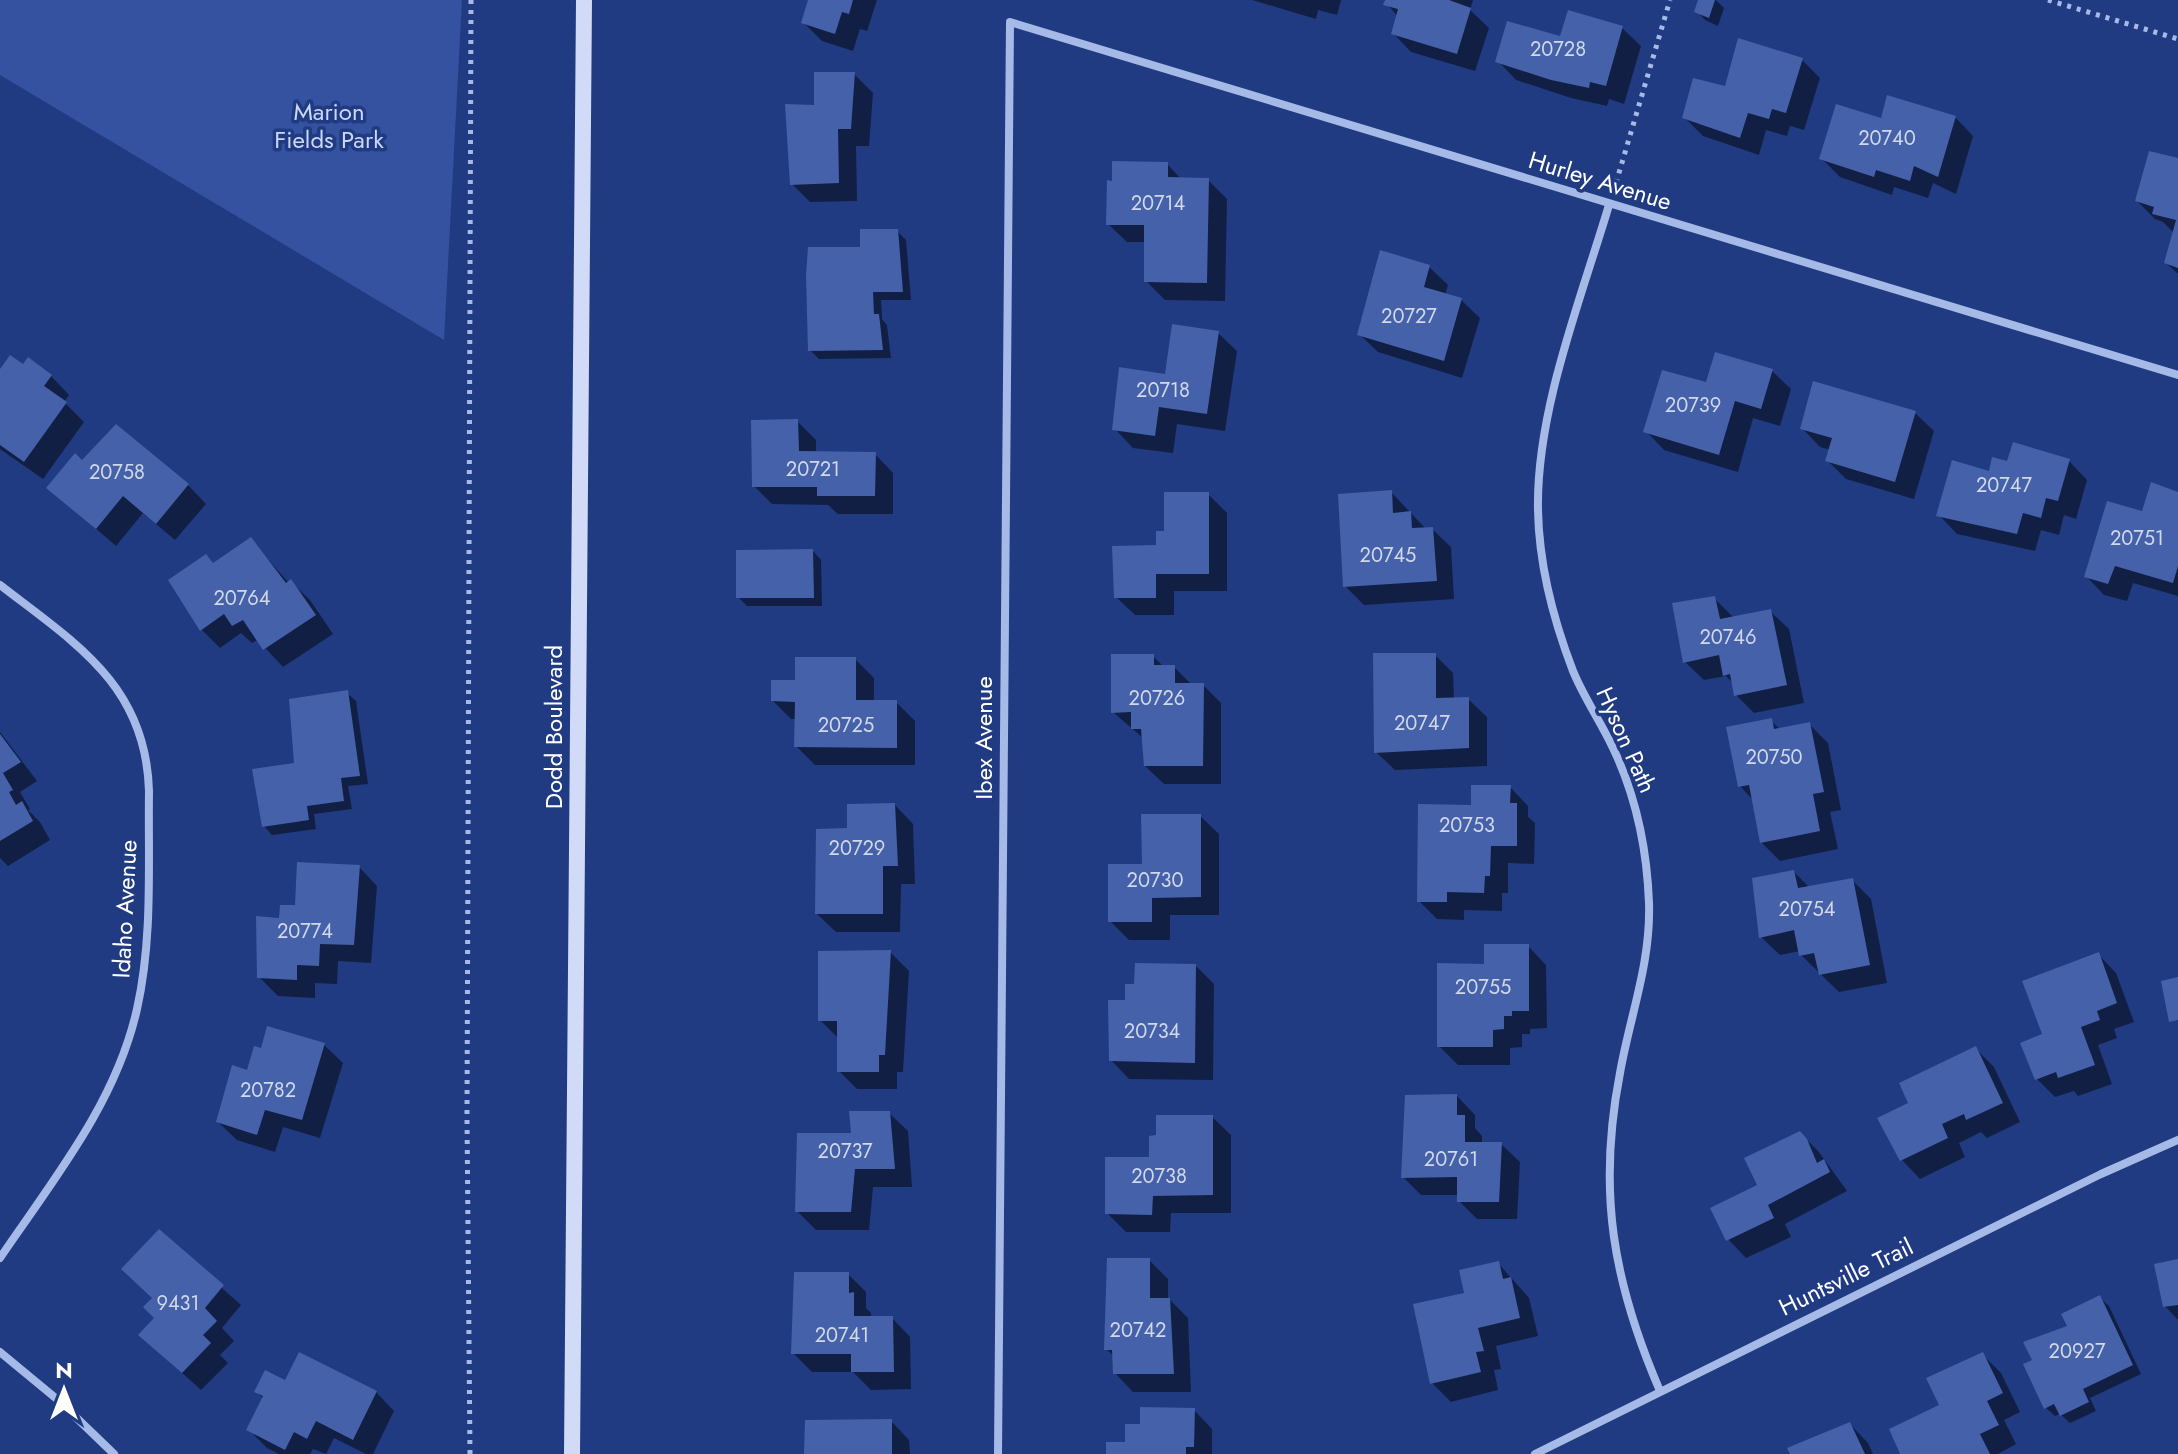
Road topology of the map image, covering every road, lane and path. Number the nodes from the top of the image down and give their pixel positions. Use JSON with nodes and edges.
{"nodes":[{"id":1,"x":471,"y":0,"type":"edge"},
{"id":2,"x":584,"y":0,"type":"edge"},
{"id":3,"x":1670,"y":0,"type":"edge"},
{"id":4,"x":2048,"y":0,"type":"edge"},
{"id":5,"x":1010,"y":22,"type":"joint"},
{"id":6,"x":2178,"y":39,"type":"edge"},
{"id":7,"x":1609,"y":205,"type":"junction"},
{"id":8,"x":2178,"y":375,"type":"edge"},
{"id":9,"x":0,"y":585,"type":"edge"},
{"id":10,"x":2178,"y":1140,"type":"edge"},
{"id":11,"x":0,"y":1258,"type":"edge"},
{"id":12,"x":0,"y":1352,"type":"edge"},
{"id":13,"x":1660,"y":1391,"type":"junction"},
{"id":14,"x":114,"y":1454,"type":"edge"},
{"id":15,"x":470,"y":1454,"type":"edge"},
{"id":16,"x":572,"y":1454,"type":"edge"},
{"id":17,"x":998,"y":1454,"type":"edge"},
{"id":18,"x":1535,"y":1454,"type":"edge"}],
"edges":[{"from":1,"to":15,"type":"path"},
{"from":2,"to":16,"type":"main road","name":"Dodd Boulevard"},
{"from":3,"to":7,"type":"path"},
{"from":4,"to":6,"type":"path"},
{"from":5,"to":7,"type":"street","name":"Hurley Avenue"},
{"from":5,"to":17,"type":"street","name":"Ibex Avenue"},
{"from":7,"to":8,"type":"street","name":"Hurley Avenue"},
{"from":7,"to":13,"type":"street","name":"Hyson Path"},
{"from":9,"to":11,"type":"street","name":"Idaho Avenue"},
{"from":10,"to":13,"type":"street","name":"Huntsville Trail"},
{"from":12,"to":14,"type":"street"},
{"from":13,"to":18,"type":"street","name":"Huntsville Trail"}]}
